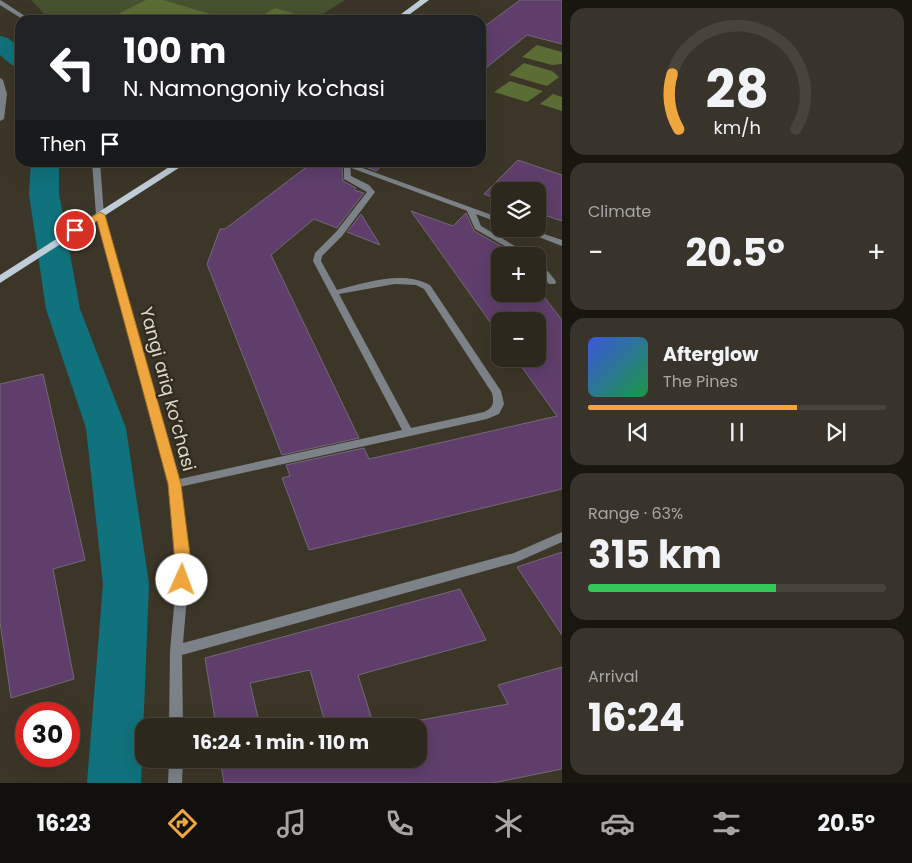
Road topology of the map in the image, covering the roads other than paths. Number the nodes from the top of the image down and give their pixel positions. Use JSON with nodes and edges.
{"nodes":[{"id":1,"x":425,"y":0,"type":"edge"},
{"id":2,"x":0,"y":2,"type":"edge"},
{"id":3,"x":20,"y":15,"type":"edge"},
{"id":4,"x":403,"y":15,"type":"edge"},
{"id":5,"x":0,"y":80,"type":"edge"},
{"id":6,"x":0,"y":119,"type":"edge"},
{"id":7,"x":96,"y":167,"type":"edge"},
{"id":8,"x":176,"y":167,"type":"edge"},
{"id":9,"x":343,"y":167,"type":"edge"},
{"id":10,"x":350,"y":167,"type":"edge"},
{"id":11,"x":471,"y":211,"type":"junction"},
{"id":12,"x":100,"y":215,"type":"junction"},
{"id":13,"x":491,"y":218,"type":"edge"},
{"id":14,"x":545,"y":237,"type":"edge"},
{"id":15,"x":562,"y":243,"type":"edge"},
{"id":16,"x":512,"y":247,"type":"edge"},
{"id":17,"x":546,"y":275,"type":"edge"},
{"id":18,"x":0,"y":280,"type":"edge"},
{"id":19,"x":552,"y":282,"type":"dead end"},
{"id":20,"x":333,"y":293,"type":"junction"},
{"id":21,"x":408,"y":432,"type":"junction"},
{"id":22,"x":175,"y":484,"type":"junction"},
{"id":23,"x":562,"y":536,"type":"edge"},
{"id":24,"x":176,"y":651,"type":"junction"},
{"id":25,"x":176,"y":718,"type":"edge"},
{"id":26,"x":176,"y":768,"type":"edge"},
{"id":27,"x":175,"y":783,"type":"edge"}],
"edges":[{"from":1,"to":4,"type":"main road"},
{"from":2,"to":3,"type":"street"},
{"from":5,"to":6,"type":"street"},
{"from":7,"to":12,"type":"street","name":"Yangi ariq ko‘chasi"},
{"from":8,"to":12,"type":"main road"},
{"from":9,"to":20,"type":"street"},
{"from":10,"to":11,"type":"street"},
{"from":11,"to":13,"type":"street"},
{"from":11,"to":16,"type":"street"},
{"from":12,"to":18,"type":"main road"},
{"from":12,"to":22,"type":"street","name":"Yangi ariq ko‘chasi"},
{"from":14,"to":15,"type":"street"},
{"from":17,"to":19,"type":"street"},
{"from":20,"to":21,"type":"street"},
{"from":20,"to":21,"type":"street"},
{"from":21,"to":22,"type":"street"},
{"from":22,"to":24,"type":"street","name":"Yangi ariq ko‘chasi"},
{"from":23,"to":24,"type":"street"},
{"from":24,"to":25,"type":"street","name":"Yangi ariq ko‘chasi"},
{"from":26,"to":27,"type":"street"}]}
